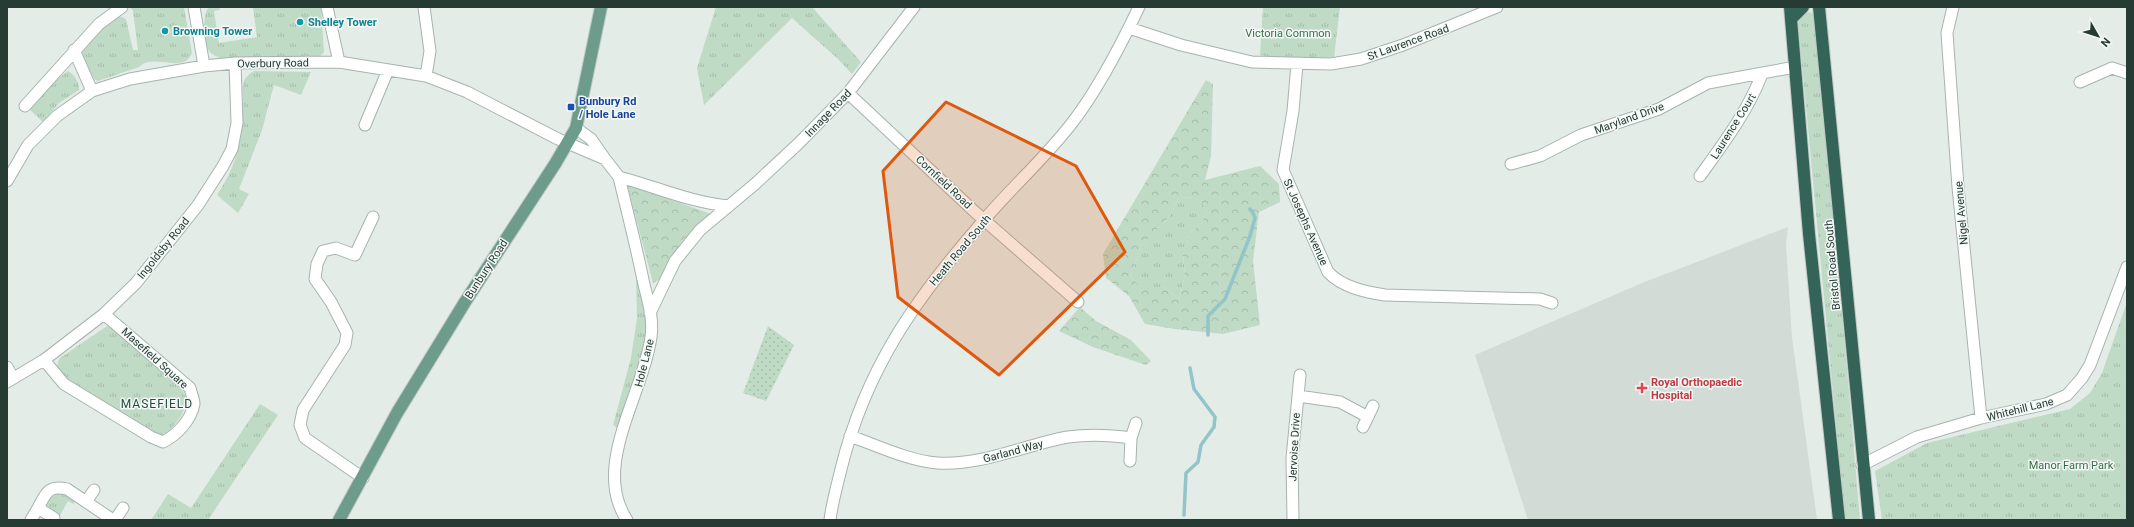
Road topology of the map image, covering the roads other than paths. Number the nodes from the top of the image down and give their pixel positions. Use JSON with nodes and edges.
{"nodes":[{"id":1,"x":122,"y":7,"type":"edge"},
{"id":2,"x":194,"y":7,"type":"edge"},
{"id":3,"x":327,"y":7,"type":"edge"},
{"id":4,"x":424,"y":7,"type":"edge"},
{"id":5,"x":601,"y":7,"type":"edge"},
{"id":6,"x":914,"y":7,"type":"edge"},
{"id":7,"x":1139,"y":7,"type":"edge"},
{"id":8,"x":1497,"y":7,"type":"edge"},
{"id":9,"x":1803,"y":7,"type":"edge"},
{"id":10,"x":1953,"y":7,"type":"edge"},
{"id":11,"x":1819,"y":8,"type":"edge"},
{"id":12,"x":1790,"y":13,"type":"edge"},
{"id":13,"x":1129,"y":28,"type":"junction"},
{"id":14,"x":74,"y":50,"type":"junction"},
{"id":15,"x":339,"y":62,"type":"junction"},
{"id":16,"x":235,"y":63,"type":"junction"},
{"id":17,"x":1297,"y":64,"type":"junction"},
{"id":18,"x":204,"y":66,"type":"junction"},
{"id":19,"x":1795,"y":67,"type":"junction"},
{"id":20,"x":388,"y":70,"type":"junction"},
{"id":21,"x":2127,"y":73,"type":"edge"},
{"id":22,"x":1762,"y":74,"type":"junction"},
{"id":23,"x":426,"y":76,"type":"junction"},
{"id":24,"x":2080,"y":82,"type":"dead end"},
{"id":25,"x":92,"y":91,"type":"junction"},
{"id":26,"x":848,"y":93,"type":"junction"},
{"id":27,"x":26,"y":106,"type":"dead end"},
{"id":28,"x":365,"y":125,"type":"dead end"},
{"id":29,"x":576,"y":128,"type":"junction"},
{"id":30,"x":567,"y":143,"type":"junction"},
{"id":31,"x":605,"y":159,"type":"junction"},
{"id":32,"x":1511,"y":164,"type":"dead end"},
{"id":33,"x":1700,"y":176,"type":"dead end"},
{"id":34,"x":619,"y":177,"type":"junction"},
{"id":35,"x":7,"y":181,"type":"edge"},
{"id":36,"x":729,"y":206,"type":"junction"},
{"id":37,"x":373,"y":217,"type":"dead end"},
{"id":38,"x":984,"y":219,"type":"junction"},
{"id":39,"x":2127,"y":267,"type":"edge"},
{"id":40,"x":1078,"y":302,"type":"dead end"},
{"id":41,"x":1552,"y":303,"type":"dead end"},
{"id":42,"x":650,"y":313,"type":"junction"},
{"id":43,"x":104,"y":314,"type":"junction"},
{"id":44,"x":44,"y":360,"type":"junction"},
{"id":45,"x":7,"y":367,"type":"edge"},
{"id":46,"x":1300,"y":375,"type":"dead end"},
{"id":47,"x":10,"y":380,"type":"edge"},
{"id":48,"x":1298,"y":396,"type":"junction"},
{"id":49,"x":1373,"y":406,"type":"dead end"},
{"id":50,"x":1981,"y":418,"type":"junction"},
{"id":51,"x":1136,"y":422,"type":"dead end"},
{"id":52,"x":850,"y":436,"type":"junction"},
{"id":53,"x":1131,"y":438,"type":"junction"},
{"id":54,"x":1130,"y":461,"type":"dead end"},
{"id":55,"x":1862,"y":465,"type":"junction"},
{"id":56,"x":363,"y":478,"type":"junction"},
{"id":57,"x":94,"y":490,"type":"dead end"},
{"id":58,"x":86,"y":502,"type":"junction"},
{"id":59,"x":38,"y":508,"type":"junction"},
{"id":60,"x":123,"y":508,"type":"dead end"},
{"id":61,"x":54,"y":518,"type":"dead end"},
{"id":62,"x":31,"y":520,"type":"edge"},
{"id":63,"x":114,"y":520,"type":"edge"},
{"id":64,"x":339,"y":520,"type":"edge"},
{"id":65,"x":627,"y":520,"type":"edge"},
{"id":66,"x":830,"y":520,"type":"edge"},
{"id":67,"x":1293,"y":520,"type":"edge"},
{"id":68,"x":1839,"y":520,"type":"edge"},
{"id":69,"x":1869,"y":520,"type":"edge"}],
"edges":[{"from":1,"to":14,"type":"street"},
{"from":2,"to":18,"type":"street"},
{"from":3,"to":15,"type":"street"},
{"from":4,"to":23,"type":"street"},
{"from":5,"to":29,"type":"main road","name":"Bunbury Road"},
{"from":6,"to":26,"type":"street","name":"Innage Road"},
{"from":7,"to":13,"type":"street","name":"Heath Road South"},
{"from":8,"to":17,"type":"street","name":"St Laurence Road"},
{"from":9,"to":12,"type":"highway"},
{"from":10,"to":50,"type":"street","name":"Nigel Avenue"},
{"from":11,"to":55,"type":"highway","name":"Bristol Road South"},
{"from":12,"to":19,"type":"highway","name":"Bristol Road South"},
{"from":13,"to":17,"type":"street","name":"St Laurence Road"},
{"from":13,"to":38,"type":"street","name":"Heath Road South"},
{"from":14,"to":25,"type":"street"},
{"from":14,"to":27,"type":"street"},
{"from":15,"to":16,"type":"street","name":"Overbury Road"},
{"from":15,"to":20,"type":"street","name":"Overbury Road"},
{"from":16,"to":18,"type":"street","name":"Overbury Road"},
{"from":16,"to":43,"type":"street","name":"Ingoldsby Road"},
{"from":17,"to":41,"type":"street","name":"St Josephs Avenue"},
{"from":18,"to":25,"type":"street","name":"Overbury Road"},
{"from":19,"to":22,"type":"street","name":"Maryland Drive"},
{"from":19,"to":68,"type":"highway","name":"Bristol Road South"},
{"from":20,"to":23,"type":"street","name":"Overbury Road"},
{"from":20,"to":28,"type":"street"},
{"from":21,"to":24,"type":"street"},
{"from":22,"to":32,"type":"street","name":"Maryland Drive"},
{"from":22,"to":33,"type":"street","name":"Laurence Court"},
{"from":23,"to":30,"type":"street","name":"Overbury Road"},
{"from":25,"to":35,"type":"street","name":"Overbury Road"},
{"from":26,"to":36,"type":"street","name":"Innage Road"},
{"from":26,"to":38,"type":"street","name":"Cornfield Road"},
{"from":29,"to":30,"type":"main road","name":"Bunbury Road"},
{"from":29,"to":31,"type":"street","name":"Hole Lane"},
{"from":30,"to":31,"type":"street","name":"Hole Lane"},
{"from":30,"to":56,"type":"main road","name":"Bunbury Road"},
{"from":31,"to":34,"type":"street","name":"Hole Lane"},
{"from":34,"to":36,"type":"street"},
{"from":34,"to":42,"type":"street","name":"Hole Lane"},
{"from":36,"to":42,"type":"street","name":"Innage Road"},
{"from":37,"to":56,"type":"street"},
{"from":38,"to":40,"type":"street","name":"Cornfield Road"},
{"from":38,"to":52,"type":"street","name":"Heath Road South"},
{"from":39,"to":50,"type":"street","name":"Whitehill Lane"},
{"from":42,"to":65,"type":"street","name":"Hole Lane"},
{"from":43,"to":44,"type":"street","name":"Ingoldsby Road"},
{"from":43,"to":44,"type":"street","name":"Masefield Square"},
{"from":44,"to":47,"type":"street","name":"Ingoldsby Road"},
{"from":45,"to":47,"type":"street"},
{"from":46,"to":48,"type":"street","name":"Jervoise Drive"},
{"from":48,"to":49,"type":"street"},
{"from":48,"to":67,"type":"street","name":"Jervoise Drive"},
{"from":50,"to":55,"type":"street","name":"Whitehill Lane"},
{"from":51,"to":53,"type":"street"},
{"from":52,"to":53,"type":"street","name":"Garland Way"},
{"from":52,"to":66,"type":"street","name":"Heath Road South"},
{"from":53,"to":54,"type":"street"},
{"from":55,"to":69,"type":"highway","name":"Bristol Road South"},
{"from":56,"to":64,"type":"main road","name":"Bunbury Road"},
{"from":57,"to":58,"type":"street"},
{"from":58,"to":59,"type":"street"},
{"from":58,"to":63,"type":"street"},
{"from":59,"to":61,"type":"street"},
{"from":59,"to":62,"type":"street"},
{"from":60,"to":63,"type":"street"}]}
